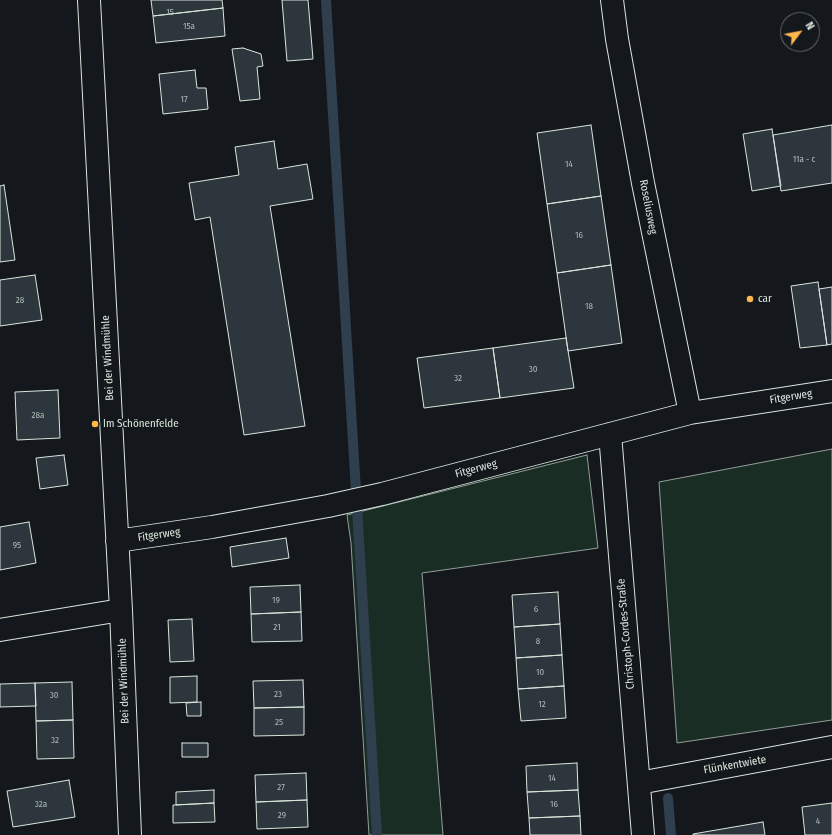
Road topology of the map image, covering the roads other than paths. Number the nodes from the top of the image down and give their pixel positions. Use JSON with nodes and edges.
{"nodes":[{"id":1,"x":89,"y":0,"type":"edge"},
{"id":2,"x":612,"y":0,"type":"edge"},
{"id":3,"x":832,"y":391,"type":"edge"},
{"id":4,"x":690,"y":413,"type":"junction"},
{"id":5,"x":610,"y":434,"type":"junction"},
{"id":6,"x":118,"y":540,"type":"junction"},
{"id":7,"x":121,"y":610,"type":"junction"},
{"id":8,"x":0,"y":630,"type":"edge"},
{"id":9,"x":832,"y":747,"type":"edge"},
{"id":10,"x":639,"y":783,"type":"junction"},
{"id":11,"x":130,"y":835,"type":"edge"},
{"id":12,"x":643,"y":835,"type":"edge"}],
"edges":[{"from":1,"to":6,"type":"street","name":"Bei der Windmühle"},
{"from":2,"to":4,"type":"street","name":"Roseliusweg"},
{"from":3,"to":4,"type":"street","name":"Fitgerweg"},
{"from":4,"to":5,"type":"street","name":"Fitgerweg"},
{"from":5,"to":6,"type":"street","name":"Fitgerweg"},
{"from":5,"to":10,"type":"street","name":"Christoph-Cordes-Straße"},
{"from":6,"to":7,"type":"street","name":"Bei der Windmühle"},
{"from":7,"to":8,"type":"street"},
{"from":7,"to":11,"type":"street","name":"Bei der Windmühle"},
{"from":9,"to":10,"type":"street","name":"Flünkentwiete"},
{"from":10,"to":12,"type":"street","name":"Christoph-Cordes-Straße"}]}
